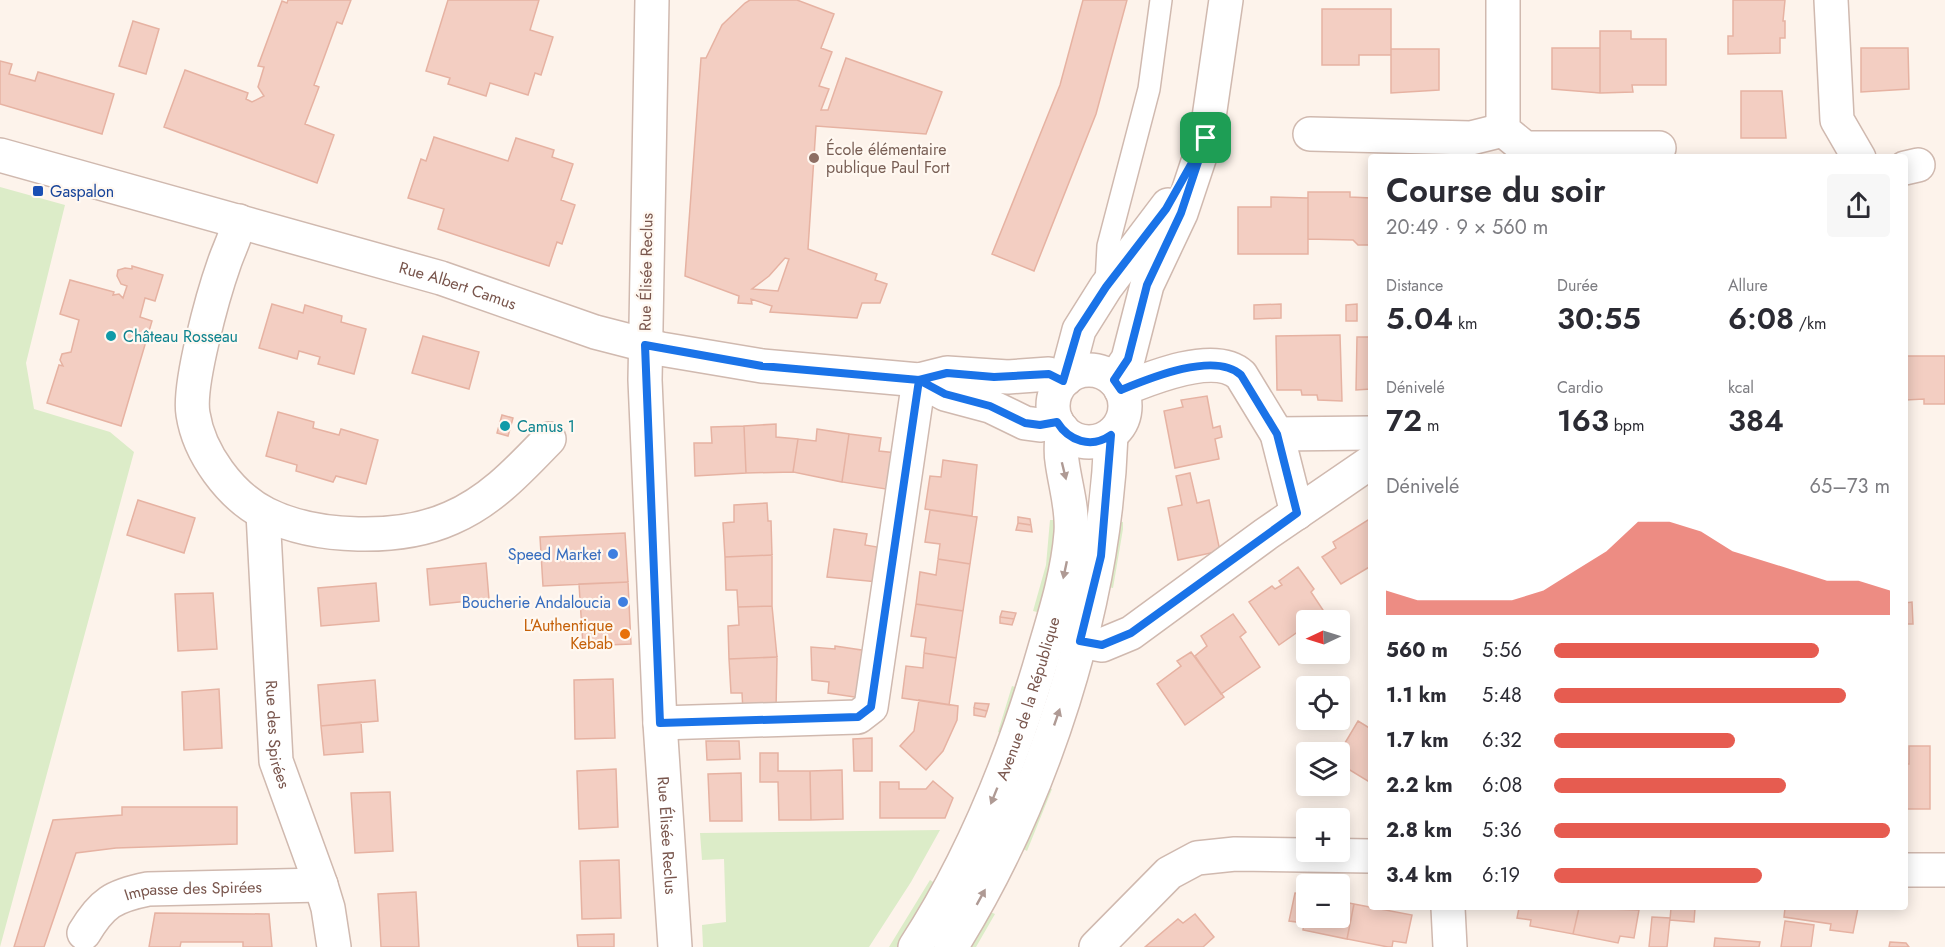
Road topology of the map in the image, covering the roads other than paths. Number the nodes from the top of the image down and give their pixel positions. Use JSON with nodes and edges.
{"nodes":[{"id":1,"x":652,"y":0,"type":"edge"},
{"id":2,"x":1161,"y":0,"type":"edge"},
{"id":3,"x":1227,"y":0,"type":"edge"},
{"id":4,"x":1503,"y":0,"type":"edge"},
{"id":5,"x":1831,"y":0,"type":"edge"},
{"id":6,"x":1503,"y":130,"type":"junction"},
{"id":7,"x":1310,"y":134,"type":"dead end"},
{"id":8,"x":1206,"y":138,"type":"junction"},
{"id":9,"x":1659,"y":148,"type":"dead end"},
{"id":10,"x":1857,"y":154,"type":"edge"},
{"id":11,"x":0,"y":155,"type":"edge"},
{"id":12,"x":239,"y":221,"type":"junction"},
{"id":13,"x":1106,"y":287,"type":"junction"},
{"id":14,"x":645,"y":345,"type":"junction"},
{"id":15,"x":919,"y":380,"type":"junction"},
{"id":16,"x":1064,"y":380,"type":"junction"},
{"id":17,"x":1118,"y":385,"type":"junction"},
{"id":18,"x":1059,"y":426,"type":"junction"},
{"id":19,"x":1368,"y":433,"type":"edge"},
{"id":20,"x":1277,"y":434,"type":"junction"},
{"id":21,"x":1111,"y":435,"type":"junction"},
{"id":22,"x":549,"y":439,"type":"dead end"},
{"id":23,"x":1368,"y":464,"type":"edge"},
{"id":24,"x":263,"y":513,"type":"junction"},
{"id":25,"x":1297,"y":513,"type":"junction"},
{"id":26,"x":1080,"y":641,"type":"junction"},
{"id":27,"x":660,"y":723,"type":"junction"},
{"id":28,"x":1368,"y":856,"type":"edge"},
{"id":29,"x":1908,"y":870,"type":"edge"},
{"id":30,"x":1945,"y":870,"type":"edge"},
{"id":31,"x":321,"y":885,"type":"junction"},
{"id":32,"x":1448,"y":910,"type":"edge"},
{"id":33,"x":84,"y":933,"type":"dead end"},
{"id":34,"x":334,"y":947,"type":"edge"},
{"id":35,"x":675,"y":947,"type":"edge"},
{"id":36,"x":915,"y":947,"type":"edge"},
{"id":37,"x":951,"y":947,"type":"edge"},
{"id":38,"x":1096,"y":947,"type":"edge"},
{"id":39,"x":1450,"y":947,"type":"edge"}],
"edges":[{"from":1,"to":14,"type":"street","name":"Rue Élisée Reclus"},
{"from":2,"to":13,"type":"lane"},
{"from":3,"to":8,"type":"street"},
{"from":4,"to":6,"type":"street"},
{"from":5,"to":10,"type":"street"},
{"from":6,"to":7,"type":"street"},
{"from":6,"to":9,"type":"street"},
{"from":8,"to":13,"type":"street"},
{"from":8,"to":17,"type":"street"},
{"from":11,"to":12,"type":"street","name":"Rue Albert Camus"},
{"from":12,"to":14,"type":"street","name":"Rue Albert Camus"},
{"from":12,"to":24,"type":"street"},
{"from":13,"to":16,"type":"street"},
{"from":14,"to":15,"type":"street","name":"Rue Albert Camus"},
{"from":14,"to":27,"type":"street","name":"Rue Élisée Reclus"},
{"from":15,"to":16,"type":"street","name":"Rue Albert Camus"},
{"from":15,"to":18,"type":"street","name":"Rue Albert Camus"},
{"from":15,"to":27,"type":"street"},
{"from":16,"to":17,"type":"street"},
{"from":16,"to":18,"type":"street"},
{"from":17,"to":20,"type":"street"},
{"from":17,"to":21,"type":"street"},
{"from":18,"to":21,"type":"street"},
{"from":18,"to":36,"type":"street","name":"Avenue de la République","one_way":true},
{"from":19,"to":20,"type":"street"},
{"from":20,"to":25,"type":"street"},
{"from":21,"to":26,"type":"street","name":"Avenue de la République"},
{"from":22,"to":24,"type":"street"},
{"from":23,"to":25,"type":"street"},
{"from":24,"to":31,"type":"street","name":"Rue des Spirées"},
{"from":25,"to":26,"type":"street"},
{"from":37,"to":26,"type":"street","name":"Avenue de la République","one_way":true},
{"from":27,"to":35,"type":"street","name":"Rue Élisée Reclus"},
{"from":28,"to":38,"type":"street"},
{"from":29,"to":30,"type":"street"},
{"from":31,"to":33,"type":"street","name":"Impasse des Spirées"},
{"from":31,"to":34,"type":"street","name":"Rue des Spirées"},
{"from":32,"to":39,"type":"street"}]}
